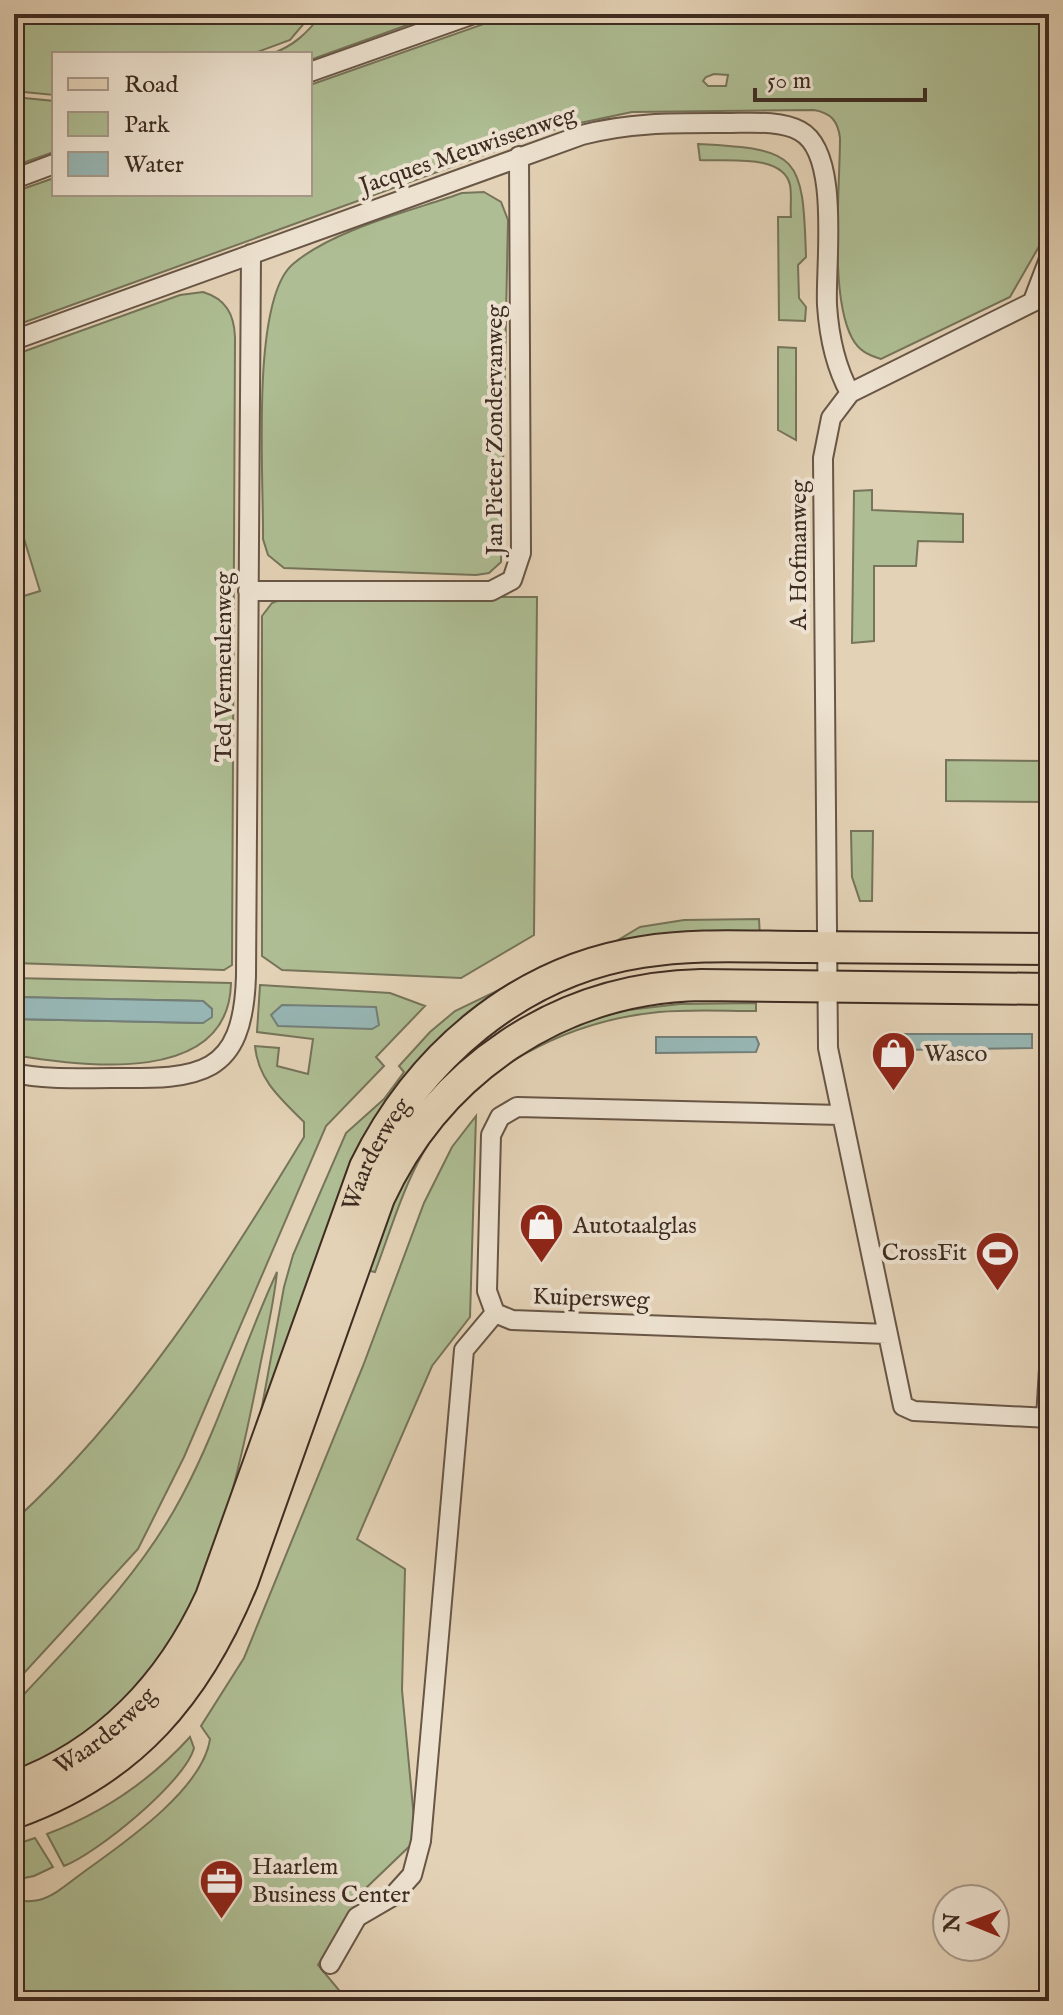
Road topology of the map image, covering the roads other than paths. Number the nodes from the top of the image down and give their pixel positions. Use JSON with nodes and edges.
{"nodes":[{"id":1,"x":474,"y":14,"type":"edge"},
{"id":2,"x":312,"y":71,"type":"edge"},
{"id":3,"x":519,"y":156,"type":"junction"},
{"id":4,"x":52,"y":165,"type":"edge"},
{"id":5,"x":14,"y":179,"type":"edge"},
{"id":6,"x":251,"y":254,"type":"junction"},
{"id":7,"x":1049,"y":259,"type":"edge"},
{"id":8,"x":1041,"y":298,"type":"edge"},
{"id":9,"x":14,"y":340,"type":"edge"},
{"id":10,"x":850,"y":393,"type":"junction"},
{"id":11,"x":248,"y":591,"type":"junction"},
{"id":12,"x":826,"y":947,"type":"junction"},
{"id":13,"x":1049,"y":949,"type":"edge"},
{"id":14,"x":827,"y":987,"type":"junction"},
{"id":15,"x":1049,"y":989,"type":"edge"},
{"id":16,"x":14,"y":1073,"type":"edge"},
{"id":17,"x":840,"y":1115,"type":"junction"},
{"id":18,"x":495,"y":1313,"type":"junction"},
{"id":19,"x":887,"y":1334,"type":"junction"},
{"id":20,"x":1049,"y":1369,"type":"edge"},
{"id":21,"x":1048,"y":1418,"type":"edge"},
{"id":22,"x":21,"y":1798,"type":"edge"},
{"id":23,"x":330,"y":1964,"type":"dead end"}],
"edges":[{"from":1,"to":2,"type":"street"},
{"from":3,"to":6,"type":"street","name":"Jacques Meuwissenweg"},
{"from":3,"to":10,"type":"street","name":"Jacques Meuwissenweg"},
{"from":3,"to":11,"type":"street","name":"Jan Pieter Zondervanweg"},
{"from":4,"to":5,"type":"street"},
{"from":6,"to":9,"type":"street","name":"Jacques Meuwissenweg"},
{"from":6,"to":11,"type":"street","name":"Ted Vermeulenweg"},
{"from":7,"to":8,"type":"street"},
{"from":8,"to":10,"type":"street"},
{"from":10,"to":12,"type":"street","name":"A. Hofmanweg"},
{"from":11,"to":16,"type":"street","name":"Ted Vermeulenweg"},
{"from":12,"to":13,"type":"main road","name":"Waarderweg"},
{"from":12,"to":14,"type":"street","name":"A. Hofmanweg"},
{"from":12,"to":22,"type":"main road","name":"Waarderweg"},
{"from":14,"to":15,"type":"main road","name":"Waarderweg"},
{"from":14,"to":17,"type":"street","name":"A. Hofmanweg"},
{"from":14,"to":22,"type":"main road","name":"Waarderweg"},
{"from":17,"to":18,"type":"street"},
{"from":17,"to":19,"type":"street","name":"A. Hofmanweg"},
{"from":18,"to":19,"type":"street","name":"Kuipersweg"},
{"from":18,"to":23,"type":"street"},
{"from":19,"to":21,"type":"street","name":"A. Hofmanweg"},
{"from":20,"to":21,"type":"street"}]}
